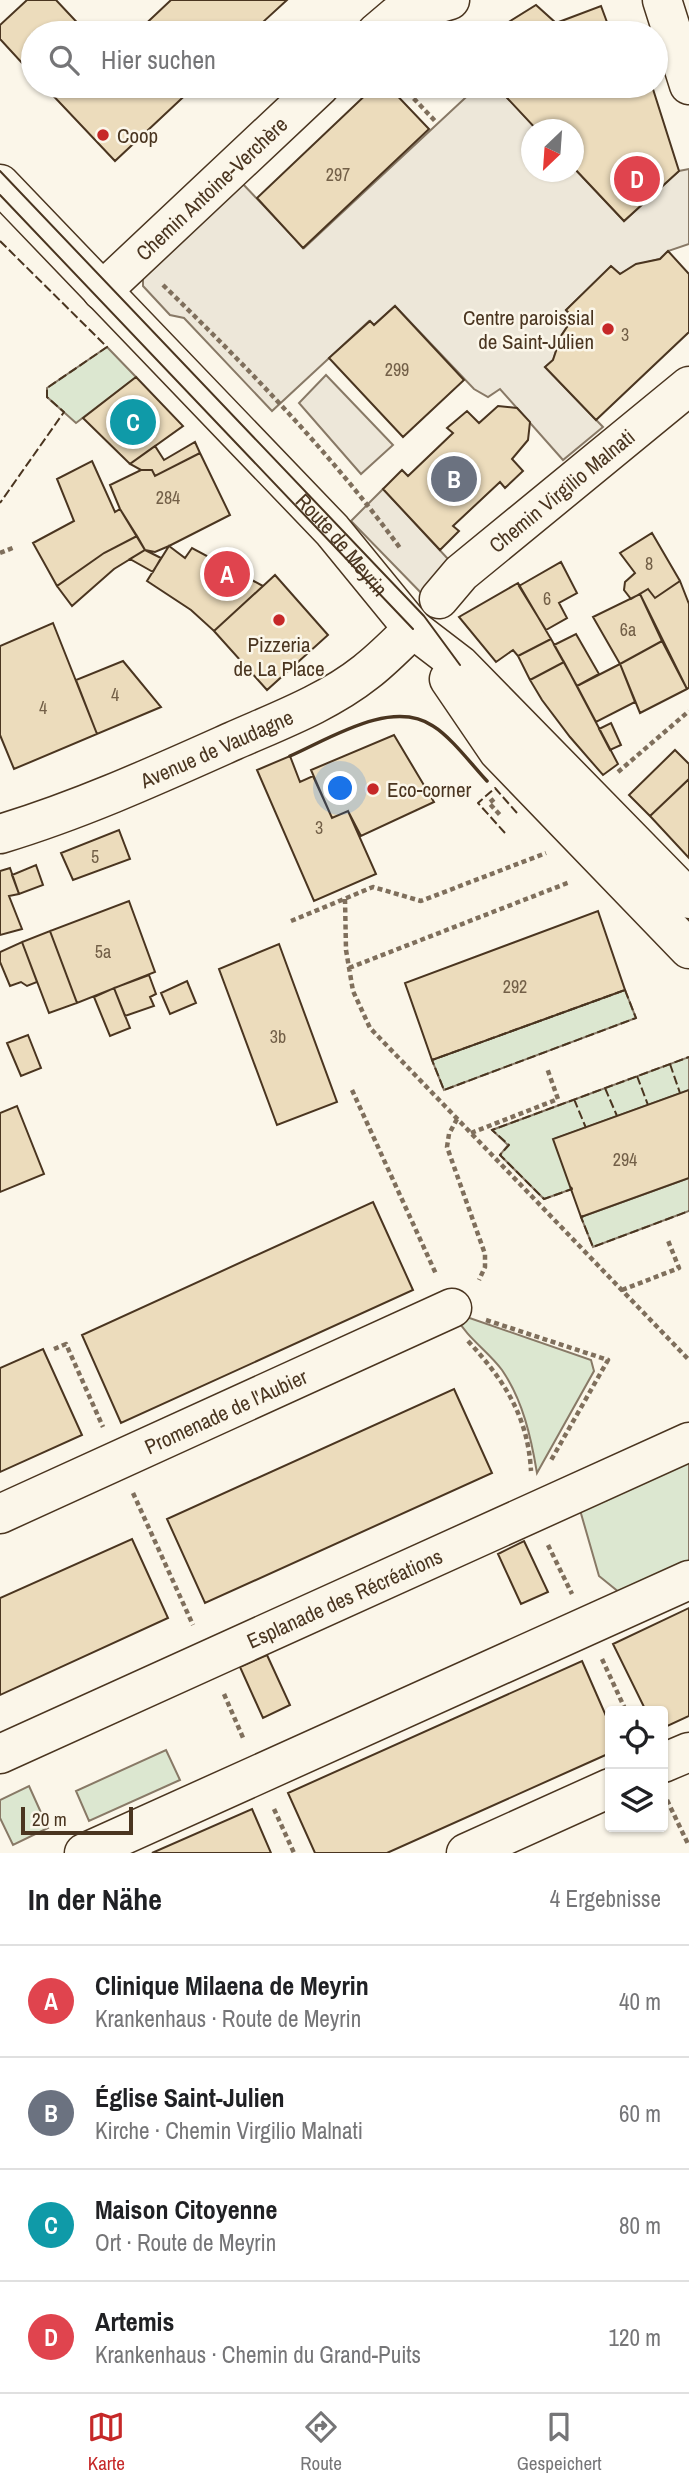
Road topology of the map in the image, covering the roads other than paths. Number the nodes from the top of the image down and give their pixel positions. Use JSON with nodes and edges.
{"nodes":[{"id":1,"x":450,"y":0,"type":"edge"},
{"id":2,"x":662,"y":0,"type":"edge"},
{"id":3,"x":384,"y":16,"type":"edge"},
{"id":4,"x":689,"y":85,"type":"edge"},
{"id":5,"x":307,"y":98,"type":"edge"},
{"id":6,"x":0,"y":184,"type":"edge"},
{"id":7,"x":103,"y":291,"type":"junction"},
{"id":8,"x":689,"y":386,"type":"edge"},
{"id":9,"x":450,"y":586,"type":"dead end"},
{"id":10,"x":413,"y":629,"type":"junction"},
{"id":11,"x":460,"y":665,"type":"junction"},
{"id":12,"x":0,"y":834,"type":"edge"},
{"id":13,"x":689,"y":899,"type":"edge"},
{"id":14,"x":689,"y":923,"type":"edge"},
{"id":15,"x":689,"y":949,"type":"edge"},
{"id":16,"x":452,"y":1308,"type":"road end"},
{"id":17,"x":689,"y":1442,"type":"edge"},
{"id":18,"x":0,"y":1514,"type":"edge"},
{"id":19,"x":689,"y":1580,"type":"edge"},
{"id":20,"x":689,"y":1752,"type":"edge"},
{"id":21,"x":0,"y":1754,"type":"edge"},
{"id":22,"x":668,"y":1761,"type":"edge"},
{"id":23,"x":605,"y":1789,"type":"edge"},
{"id":24,"x":85,"y":1853,"type":"edge"},
{"id":25,"x":466,"y":1853,"type":"edge"}],
"edges":[{"from":1,"to":3,"type":"street"},
{"from":2,"to":4,"type":"street"},
{"from":5,"to":7,"type":"street","name":"Chemin Antoine-Verchère"},
{"from":6,"to":7,"type":"street","name":"Route de Meyrin"},
{"from":7,"to":10,"type":"street","name":"Route de Meyrin"},
{"from":8,"to":9,"type":"street","name":"Chemin Virgilio Malnati"},
{"from":10,"to":11,"type":"street","name":"Route de Meyrin"},
{"from":10,"to":12,"type":"street","name":"Avenue de Vaudagne"},
{"from":10,"to":15,"type":"street"},
{"from":11,"to":13,"type":"street","name":"Route de Meyrin"},
{"from":11,"to":14,"type":"street"},
{"from":16,"to":18,"type":"street","name":"Promenade de l'Aubier"},
{"from":17,"to":21,"type":"street","name":"Esplanade des Récréations"},
{"from":19,"to":24,"type":"street"},
{"from":20,"to":22,"type":"street"},
{"from":23,"to":25,"type":"street"}]}
